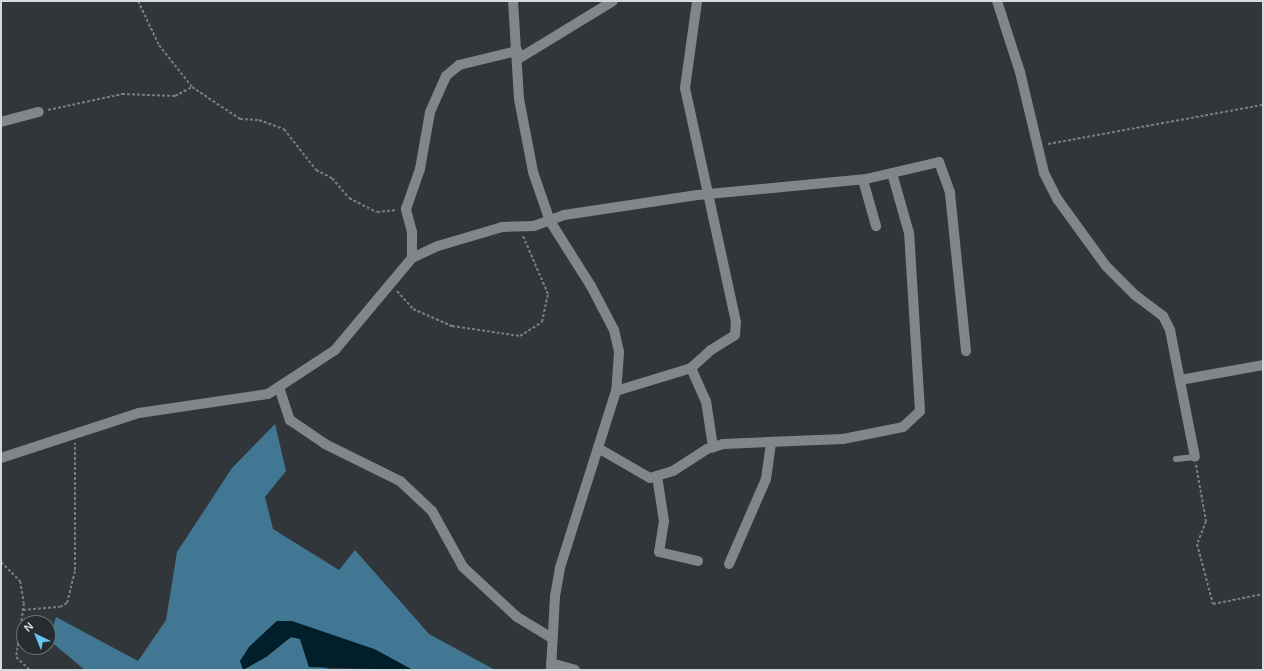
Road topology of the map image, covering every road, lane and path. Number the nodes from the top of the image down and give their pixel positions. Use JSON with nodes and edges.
{"nodes":[{"id":1,"x":138,"y":1,"type":"edge"},
{"id":2,"x":513,"y":1,"type":"edge"},
{"id":3,"x":613,"y":1,"type":"edge"},
{"id":4,"x":697,"y":1,"type":"edge"},
{"id":5,"x":997,"y":1,"type":"edge"},
{"id":6,"x":517,"y":55,"type":"junction"},
{"id":7,"x":192,"y":87,"type":"junction"},
{"id":8,"x":1263,"y":105,"type":"edge"},
{"id":9,"x":39,"y":112,"type":"joint"},
{"id":10,"x":1,"y":122,"type":"edge"},
{"id":11,"x":1036,"y":146,"type":"junction"},
{"id":12,"x":892,"y":173,"type":"junction"},
{"id":13,"x":863,"y":180,"type":"junction"},
{"id":14,"x":707,"y":195,"type":"junction"},
{"id":15,"x":406,"y":209,"type":"junction"},
{"id":16,"x":550,"y":221,"type":"junction"},
{"id":17,"x":876,"y":226,"type":"dead end"},
{"id":18,"x":519,"y":227,"type":"junction"},
{"id":19,"x":412,"y":258,"type":"junction"},
{"id":20,"x":389,"y":282,"type":"junction"},
{"id":21,"x":966,"y":351,"type":"dead end"},
{"id":22,"x":1263,"y":365,"type":"edge"},
{"id":23,"x":691,"y":368,"type":"junction"},
{"id":24,"x":1180,"y":380,"type":"junction"},
{"id":25,"x":279,"y":387,"type":"junction"},
{"id":26,"x":616,"y":391,"type":"junction"},
{"id":27,"x":74,"y":434,"type":"junction"},
{"id":28,"x":771,"y":442,"type":"junction"},
{"id":29,"x":713,"y":447,"type":"junction"},
{"id":30,"x":598,"y":448,"type":"junction"},
{"id":31,"x":1195,"y":457,"type":"junction"},
{"id":32,"x":1,"y":458,"type":"edge"},
{"id":33,"x":1176,"y":459,"type":"dead end"},
{"id":34,"x":657,"y":476,"type":"junction"},
{"id":35,"x":698,"y":561,"type":"dead end"},
{"id":36,"x":1,"y":562,"type":"edge"},
{"id":37,"x":729,"y":564,"type":"dead end"},
{"id":38,"x":1263,"y":594,"type":"edge"},
{"id":39,"x":23,"y":610,"type":"junction"},
{"id":40,"x":552,"y":638,"type":"junction"},
{"id":41,"x":551,"y":666,"type":"edge"},
{"id":42,"x":30,"y":670,"type":"edge"},
{"id":43,"x":575,"y":670,"type":"edge"}],
"edges":[{"from":1,"to":7,"type":"path"},
{"from":2,"to":6,"type":"street"},
{"from":3,"to":6,"type":"street"},
{"from":4,"to":14,"type":"street"},
{"from":5,"to":11,"type":"street"},
{"from":6,"to":15,"type":"street"},
{"from":6,"to":16,"type":"street"},
{"from":7,"to":9,"type":"path"},
{"from":7,"to":15,"type":"path"},
{"from":8,"to":11,"type":"path"},
{"from":9,"to":10,"type":"street"},
{"from":11,"to":24,"type":"street"},
{"from":12,"to":13,"type":"street"},
{"from":12,"to":21,"type":"street"},
{"from":12,"to":28,"type":"street"},
{"from":13,"to":14,"type":"street"},
{"from":13,"to":17,"type":"street"},
{"from":14,"to":16,"type":"street"},
{"from":14,"to":23,"type":"street"},
{"from":15,"to":19,"type":"street"},
{"from":16,"to":18,"type":"street"},
{"from":16,"to":26,"type":"street"},
{"from":18,"to":19,"type":"street"},
{"from":18,"to":20,"type":"path"},
{"from":19,"to":20,"type":"street"},
{"from":20,"to":25,"type":"street"},
{"from":22,"to":24,"type":"street"},
{"from":23,"to":26,"type":"street"},
{"from":23,"to":29,"type":"street"},
{"from":24,"to":31,"type":"street"},
{"from":25,"to":27,"type":"street"},
{"from":25,"to":40,"type":"street"},
{"from":26,"to":30,"type":"street"},
{"from":27,"to":32,"type":"street"},
{"from":27,"to":39,"type":"path"},
{"from":28,"to":29,"type":"street"},
{"from":28,"to":37,"type":"street"},
{"from":29,"to":34,"type":"street"},
{"from":30,"to":34,"type":"street"},
{"from":30,"to":40,"type":"street"},
{"from":31,"to":33,"type":"lane"},
{"from":31,"to":38,"type":"path"},
{"from":34,"to":35,"type":"street"},
{"from":36,"to":39,"type":"path"},
{"from":39,"to":42,"type":"path"},
{"from":40,"to":41,"type":"street"},
{"from":41,"to":43,"type":"street"}]}
